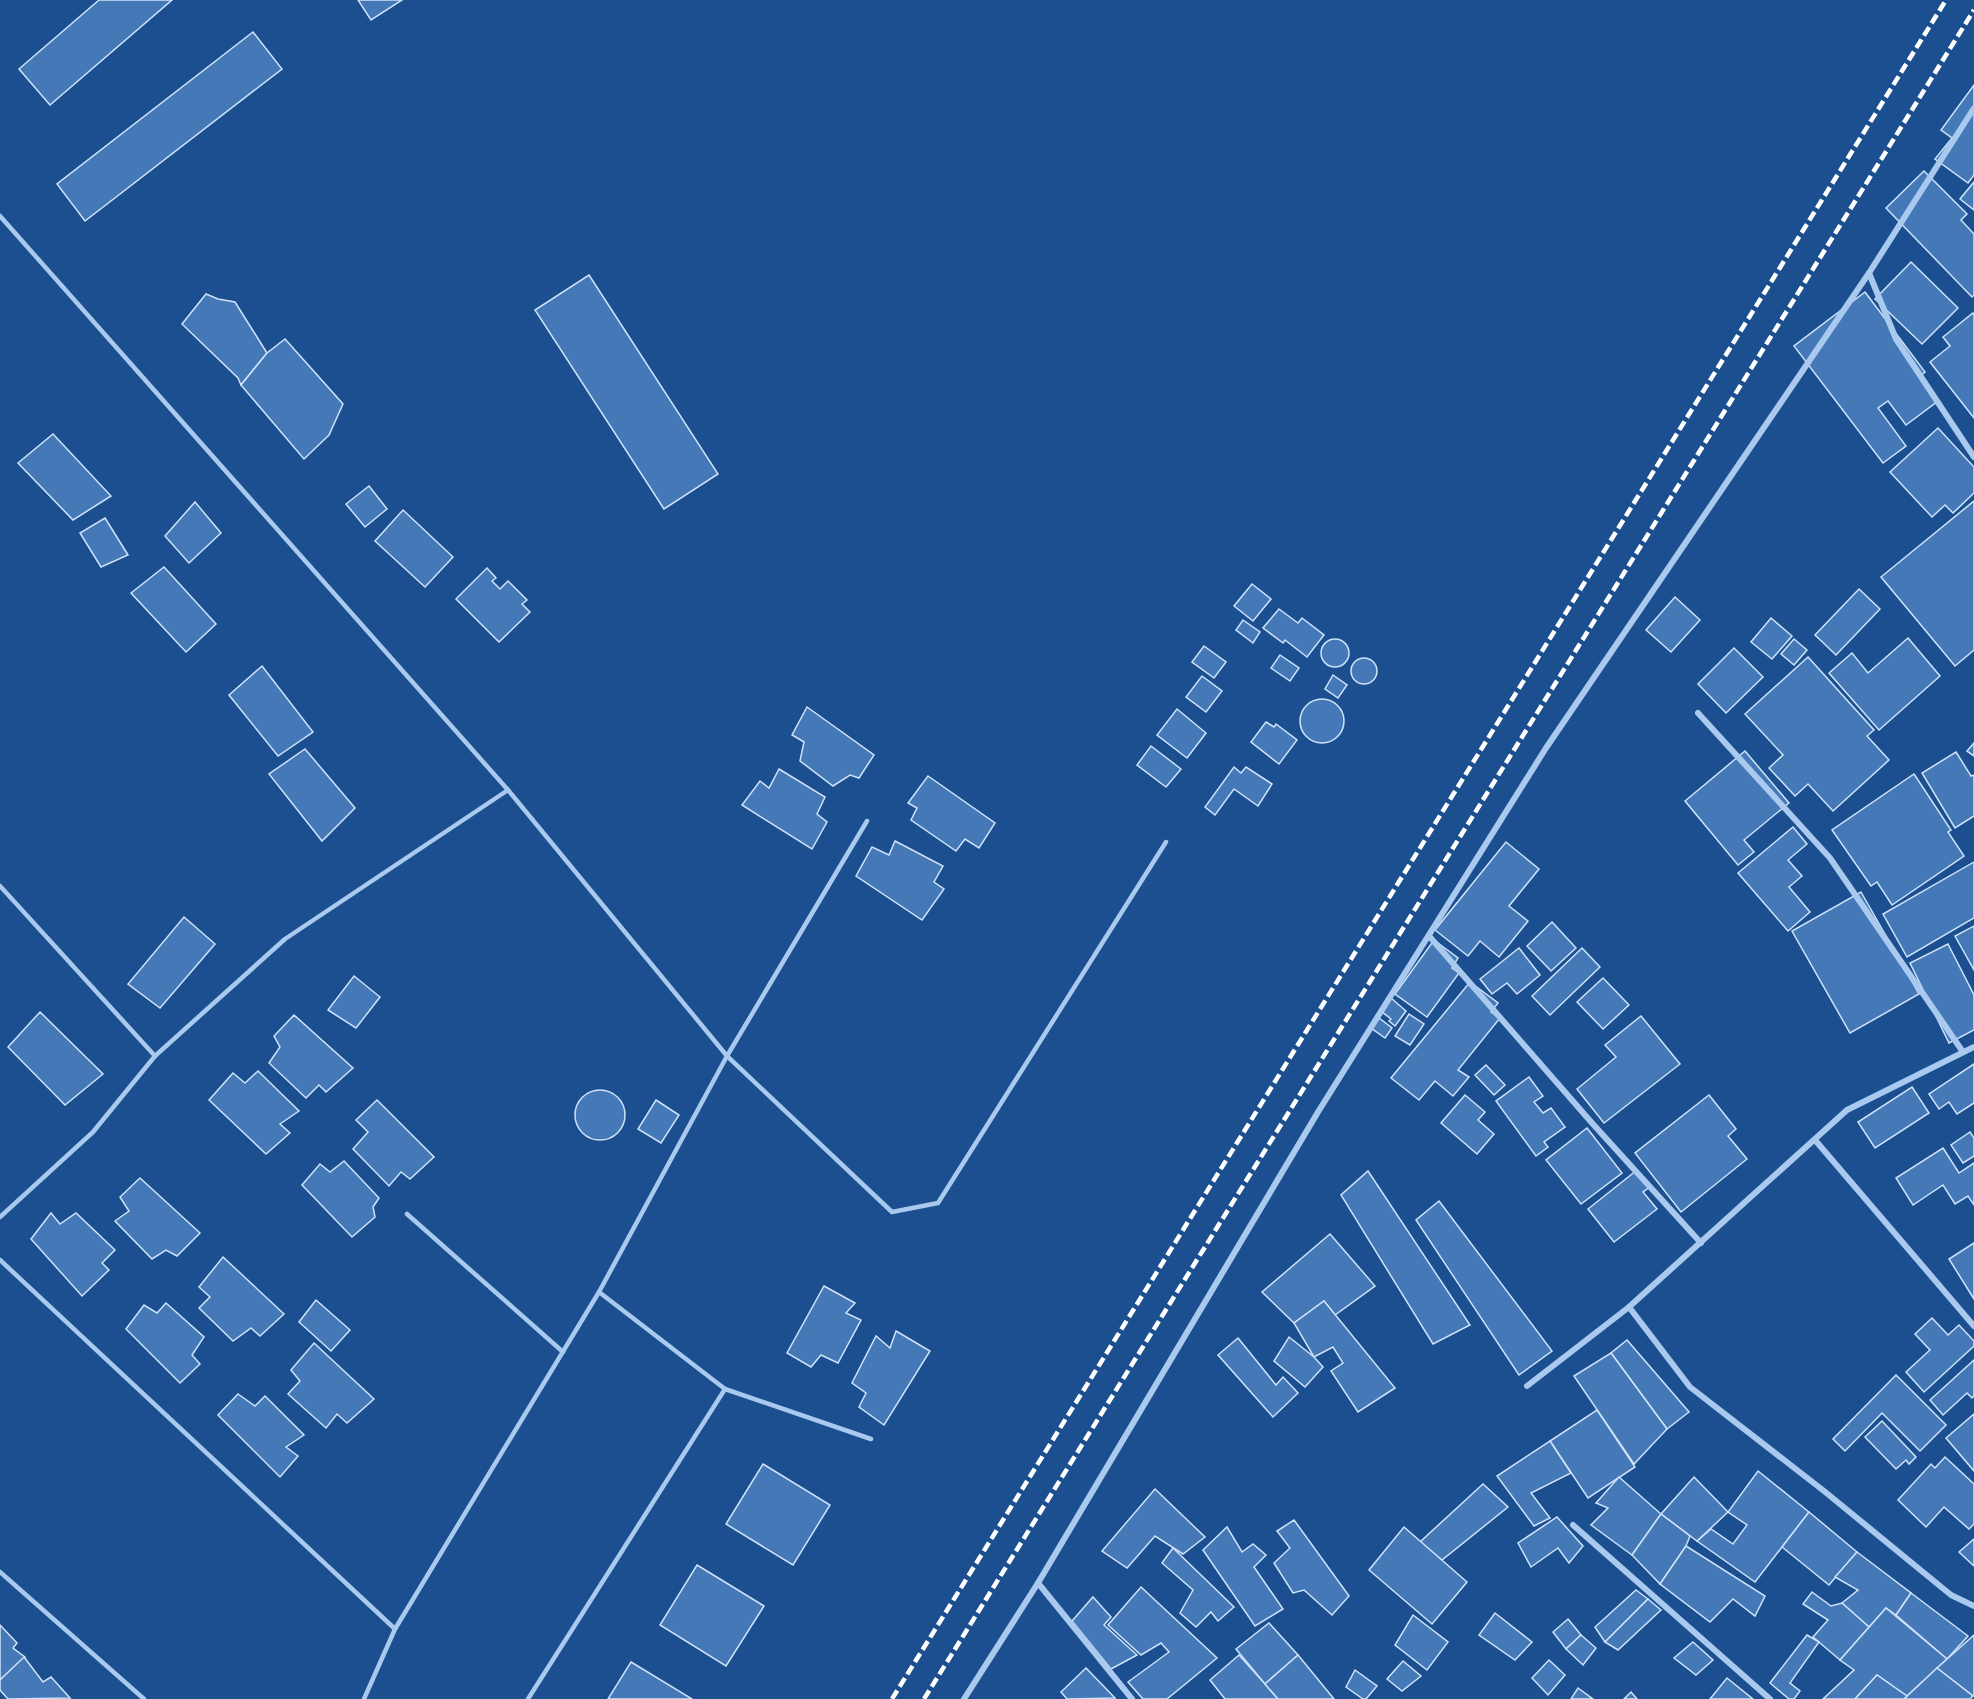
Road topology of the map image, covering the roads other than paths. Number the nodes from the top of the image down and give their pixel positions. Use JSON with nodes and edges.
{"nodes":[{"id":1,"x":1973,"y":111,"type":"edge"},
{"id":2,"x":0,"y":216,"type":"edge"},
{"id":3,"x":1869,"y":273,"type":"junction"},
{"id":4,"x":1974,"y":457,"type":"edge"},
{"id":5,"x":1698,"y":713,"type":"dead end"},
{"id":6,"x":508,"y":790,"type":"junction"},
{"id":7,"x":867,"y":821,"type":"dead end"},
{"id":8,"x":1166,"y":842,"type":"dead end"},
{"id":9,"x":0,"y":886,"type":"edge"},
{"id":10,"x":1428,"y":936,"type":"junction"},
{"id":11,"x":1974,"y":1047,"type":"edge"},
{"id":12,"x":1963,"y":1052,"type":"junction"},
{"id":13,"x":155,"y":1056,"type":"junction"},
{"id":14,"x":727,"y":1056,"type":"junction"},
{"id":15,"x":1815,"y":1140,"type":"junction"},
{"id":16,"x":407,"y":1214,"type":"dead end"},
{"id":17,"x":0,"y":1217,"type":"edge"},
{"id":18,"x":1701,"y":1243,"type":"junction"},
{"id":19,"x":0,"y":1260,"type":"edge"},
{"id":20,"x":599,"y":1292,"type":"junction"},
{"id":21,"x":1629,"y":1307,"type":"junction"},
{"id":22,"x":1974,"y":1326,"type":"edge"},
{"id":23,"x":563,"y":1352,"type":"junction"},
{"id":24,"x":1527,"y":1386,"type":"dead end"},
{"id":25,"x":725,"y":1389,"type":"junction"},
{"id":26,"x":871,"y":1439,"type":"dead end"},
{"id":27,"x":1573,"y":1525,"type":"dead end"},
{"id":28,"x":0,"y":1572,"type":"edge"},
{"id":29,"x":1038,"y":1583,"type":"junction"},
{"id":30,"x":1974,"y":1606,"type":"edge"},
{"id":31,"x":395,"y":1629,"type":"junction"},
{"id":32,"x":144,"y":1699,"type":"edge"},
{"id":33,"x":364,"y":1699,"type":"edge"},
{"id":34,"x":528,"y":1699,"type":"edge"},
{"id":35,"x":964,"y":1699,"type":"edge"},
{"id":36,"x":1132,"y":1699,"type":"edge"},
{"id":37,"x":1770,"y":1699,"type":"edge"}],
"edges":[{"from":1,"to":3,"type":"street"},
{"from":2,"to":6,"type":"lane"},
{"from":3,"to":4,"type":"street"},
{"from":3,"to":10,"type":"street"},
{"from":5,"to":12,"type":"street"},
{"from":6,"to":13,"type":"lane"},
{"from":6,"to":14,"type":"lane"},
{"from":7,"to":14,"type":"lane"},
{"from":8,"to":14,"type":"lane"},
{"from":9,"to":13,"type":"lane"},
{"from":10,"to":18,"type":"street"},
{"from":10,"to":29,"type":"street"},
{"from":11,"to":12,"type":"street"},
{"from":12,"to":15,"type":"street"},
{"from":13,"to":17,"type":"lane"},
{"from":14,"to":20,"type":"lane"},
{"from":15,"to":18,"type":"street"},
{"from":15,"to":22,"type":"street"},
{"from":16,"to":23,"type":"lane"},
{"from":18,"to":21,"type":"street"},
{"from":19,"to":31,"type":"lane"},
{"from":20,"to":23,"type":"lane"},
{"from":20,"to":25,"type":"lane"},
{"from":21,"to":24,"type":"street"},
{"from":21,"to":30,"type":"street"},
{"from":23,"to":31,"type":"lane"},
{"from":25,"to":26,"type":"lane"},
{"from":25,"to":34,"type":"lane"},
{"from":27,"to":37,"type":"street"},
{"from":28,"to":32,"type":"lane"},
{"from":29,"to":35,"type":"street"},
{"from":29,"to":36,"type":"street"},
{"from":31,"to":33,"type":"lane"}]}
